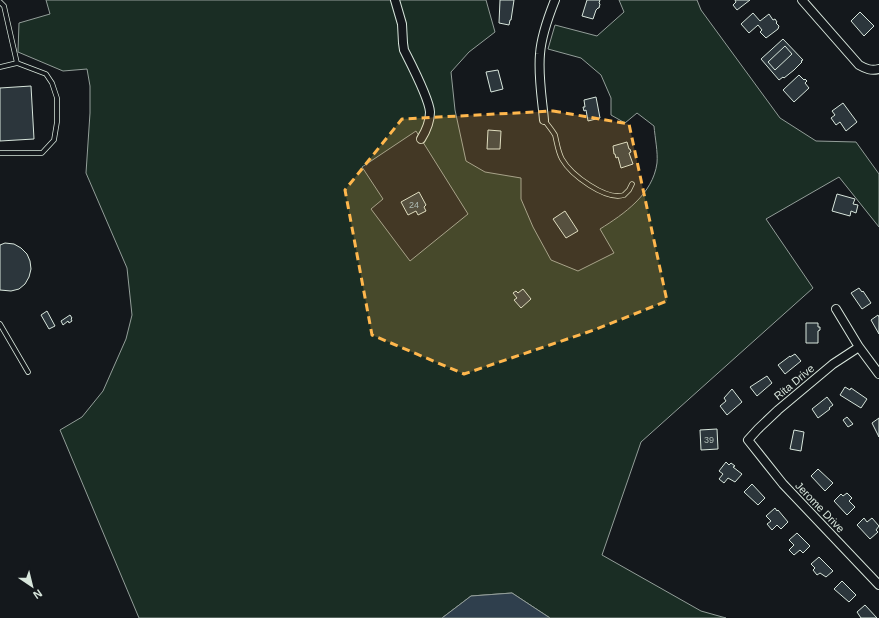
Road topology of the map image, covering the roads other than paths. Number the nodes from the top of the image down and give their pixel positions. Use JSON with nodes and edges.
{"nodes":[{"id":1,"x":395,"y":0,"type":"edge"},
{"id":2,"x":555,"y":0,"type":"edge"},
{"id":3,"x":802,"y":0,"type":"edge"},
{"id":4,"x":0,"y":2,"type":"edge"},
{"id":5,"x":17,"y":63,"type":"junction"},
{"id":6,"x":0,"y":68,"type":"edge"},
{"id":7,"x":879,"y":69,"type":"edge"},
{"id":8,"x":544,"y":120,"type":"joint"},
{"id":9,"x":421,"y":139,"type":"dead end"},
{"id":10,"x":0,"y":153,"type":"edge"},
{"id":11,"x":632,"y":184,"type":"dead end"},
{"id":12,"x":836,"y":309,"type":"dead end"},
{"id":13,"x":0,"y":324,"type":"edge"},
{"id":14,"x":859,"y":347,"type":"junction"},
{"id":15,"x":28,"y":372,"type":"dead end"},
{"id":16,"x":879,"y":374,"type":"edge"},
{"id":17,"x":748,"y":440,"type":"joint"},
{"id":18,"x":879,"y":585,"type":"edge"}],
"edges":[{"from":1,"to":9,"type":"street"},
{"from":2,"to":8,"type":"street"},
{"from":3,"to":7,"type":"street"},
{"from":4,"to":5,"type":"lane"},
{"from":5,"to":6,"type":"lane"},
{"from":5,"to":10,"type":"lane"},
{"from":8,"to":11,"type":"lane"},
{"from":12,"to":14,"type":"street"},
{"from":13,"to":15,"type":"lane"},
{"from":14,"to":16,"type":"street"},
{"from":14,"to":17,"type":"street","name":"Rita Drive"},
{"from":17,"to":18,"type":"street","name":"Jerome Drive"}]}
